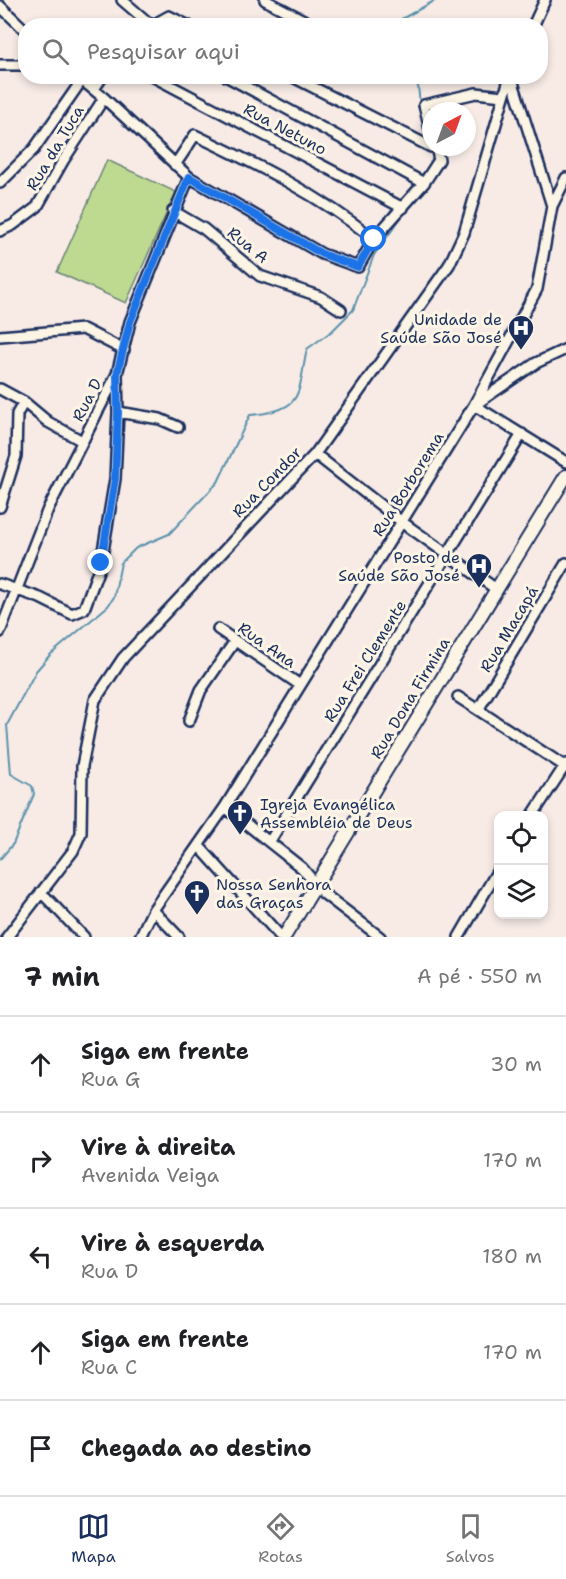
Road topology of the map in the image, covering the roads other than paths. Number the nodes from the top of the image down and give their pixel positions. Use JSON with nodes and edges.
{"nodes":[{"id":1,"x":122,"y":0,"type":"edge"},
{"id":2,"x":265,"y":0,"type":"edge"},
{"id":3,"x":545,"y":0,"type":"edge"},
{"id":4,"x":0,"y":6,"type":"edge"},
{"id":5,"x":143,"y":18,"type":"edge"},
{"id":6,"x":300,"y":18,"type":"edge"},
{"id":7,"x":537,"y":18,"type":"edge"},
{"id":8,"x":18,"y":23,"type":"edge"},
{"id":9,"x":0,"y":65,"type":"edge"},
{"id":10,"x":18,"y":65,"type":"edge"},
{"id":11,"x":76,"y":84,"type":"edge"},
{"id":12,"x":88,"y":84,"type":"edge"},
{"id":13,"x":97,"y":84,"type":"edge"},
{"id":14,"x":167,"y":84,"type":"edge"},
{"id":15,"x":241,"y":84,"type":"edge"},
{"id":16,"x":307,"y":84,"type":"edge"},
{"id":17,"x":507,"y":84,"type":"edge"},
{"id":18,"x":513,"y":84,"type":"edge"},
{"id":19,"x":94,"y":89,"type":"junction"},
{"id":20,"x":503,"y":96,"type":"junction"},
{"id":21,"x":104,"y":98,"type":"junction"},
{"id":22,"x":437,"y":102,"type":"edge"},
{"id":23,"x":422,"y":142,"type":"edge"},
{"id":24,"x":437,"y":156,"type":"edge"},
{"id":25,"x":175,"y":165,"type":"junction"},
{"id":26,"x":189,"y":177,"type":"junction"},
{"id":27,"x":566,"y":178,"type":"edge"},
{"id":28,"x":0,"y":183,"type":"edge"},
{"id":29,"x":424,"y":183,"type":"junction"},
{"id":30,"x":552,"y":206,"type":"junction"},
{"id":31,"x":404,"y":208,"type":"junction"},
{"id":32,"x":173,"y":211,"type":"junction"},
{"id":33,"x":0,"y":231,"type":"edge"},
{"id":34,"x":374,"y":239,"type":"junction"},
{"id":35,"x":341,"y":310,"type":"dead end"},
{"id":36,"x":0,"y":336,"type":"edge"},
{"id":37,"x":566,"y":347,"type":"edge"},
{"id":38,"x":124,"y":350,"type":"junction"},
{"id":39,"x":117,"y":374,"type":"junction"},
{"id":40,"x":0,"y":389,"type":"edge"},
{"id":41,"x":24,"y":402,"type":"junction"},
{"id":42,"x":474,"y":405,"type":"junction"},
{"id":43,"x":118,"y":412,"type":"junction"},
{"id":44,"x":178,"y":426,"type":"dead end"},
{"id":45,"x":522,"y":434,"type":"junction"},
{"id":46,"x":82,"y":441,"type":"junction"},
{"id":47,"x":315,"y":454,"type":"junction"},
{"id":48,"x":566,"y":462,"type":"edge"},
{"id":49,"x":566,"y":476,"type":"edge"},
{"id":50,"x":0,"y":507,"type":"edge"},
{"id":51,"x":402,"y":522,"type":"junction"},
{"id":52,"x":449,"y":555,"type":"junction"},
{"id":53,"x":566,"y":563,"type":"edge"},
{"id":54,"x":0,"y":584,"type":"edge"},
{"id":55,"x":18,"y":589,"type":"junction"},
{"id":56,"x":496,"y":589,"type":"junction"},
{"id":57,"x":218,"y":629,"type":"dead end"},
{"id":58,"x":0,"y":632,"type":"edge"},
{"id":59,"x":235,"y":641,"type":"junction"},
{"id":60,"x":300,"y":685,"type":"junction"},
{"id":61,"x":458,"y":697,"type":"dead end"},
{"id":62,"x":478,"y":710,"type":"junction"},
{"id":63,"x":189,"y":721,"type":"dead end"},
{"id":64,"x":566,"y":766,"type":"edge"},
{"id":65,"x":225,"y":807,"type":"junction"},
{"id":66,"x":535,"y":811,"type":"edge"},
{"id":67,"x":270,"y":842,"type":"junction"},
{"id":68,"x":199,"y":846,"type":"junction"},
{"id":69,"x":494,"y":877,"type":"edge"},
{"id":70,"x":316,"y":881,"type":"junction"},
{"id":71,"x":41,"y":892,"type":"junction"},
{"id":72,"x":153,"y":910,"type":"junction"},
{"id":73,"x":7,"y":937,"type":"edge"},
{"id":74,"x":84,"y":937,"type":"edge"},
{"id":75,"x":140,"y":937,"type":"edge"},
{"id":76,"x":179,"y":937,"type":"edge"},
{"id":77,"x":283,"y":937,"type":"edge"},
{"id":78,"x":380,"y":937,"type":"edge"},
{"id":79,"x":459,"y":937,"type":"edge"}],
"edges":[{"from":1,"to":5,"type":"street"},
{"from":2,"to":6,"type":"street"},
{"from":3,"to":7,"type":"street"},
{"from":4,"to":8,"type":"street"},
{"from":9,"to":10,"type":"street"},
{"from":11,"to":28,"type":"street"},
{"from":12,"to":19,"type":"street"},
{"from":13,"to":19,"type":"street"},
{"from":14,"to":31,"type":"street","name":"Rua Netuno"},
{"from":15,"to":29,"type":"street","name":"Rua Netuno"},
{"from":16,"to":23,"type":"street"},
{"from":17,"to":20,"type":"street","name":"Rua Condor"},
{"from":18,"to":30,"type":"street","name":"Rua Borborema"},
{"from":19,"to":21,"type":"street"},
{"from":20,"to":22,"type":"street"},
{"from":20,"to":47,"type":"street","name":"Rua Condor"},
{"from":21,"to":25,"type":"street"},
{"from":21,"to":33,"type":"street","name":"Rua da Tuca"},
{"from":24,"to":29,"type":"street"},
{"from":25,"to":26,"type":"street"},
{"from":25,"to":34,"type":"street"},
{"from":26,"to":32,"type":"street","name":"Rua D"},
{"from":26,"to":34,"type":"street"},
{"from":27,"to":30,"type":"street"},
{"from":29,"to":31,"type":"street"},
{"from":30,"to":42,"type":"street","name":"Rua Borborema"},
{"from":31,"to":34,"type":"street"},
{"from":32,"to":35,"type":"street","name":"Rua A"},
{"from":32,"to":38,"type":"street","name":"Rua D"},
{"from":36,"to":38,"type":"street"},
{"from":37,"to":42,"type":"street"},
{"from":38,"to":39,"type":"street","name":"Rua D"},
{"from":39,"to":43,"type":"street"},
{"from":39,"to":46,"type":"street","name":"Rua D"},
{"from":40,"to":41,"type":"street"},
{"from":41,"to":46,"type":"street"},
{"from":41,"to":50,"type":"street"},
{"from":42,"to":45,"type":"street"},
{"from":42,"to":51,"type":"street","name":"Rua Borborema"},
{"from":43,"to":44,"type":"street"},
{"from":43,"to":55,"type":"street"},
{"from":45,"to":48,"type":"street"},
{"from":45,"to":52,"type":"street","name":"Rua Frei Clemente"},
{"from":46,"to":55,"type":"street","name":"Rua D"},
{"from":47,"to":51,"type":"street"},
{"from":47,"to":71,"type":"street","name":"Rua Condor"},
{"from":49,"to":56,"type":"street","name":"Rua Dona Firmina"},
{"from":51,"to":52,"type":"street"},
{"from":51,"to":60,"type":"street","name":"Rua Borborema"},
{"from":52,"to":56,"type":"street"},
{"from":52,"to":67,"type":"street","name":"Rua Frei Clemente"},
{"from":53,"to":62,"type":"street","name":"Rua Macapá"},
{"from":54,"to":55,"type":"street"},
{"from":55,"to":58,"type":"street","name":"Rua D"},
{"from":56,"to":70,"type":"street","name":"Rua Dona Firmina"},
{"from":57,"to":59,"type":"street","name":"Rua Ana"},
{"from":59,"to":60,"type":"street","name":"Rua Ana"},
{"from":59,"to":63,"type":"street"},
{"from":60,"to":65,"type":"street","name":"Rua Borborema"},
{"from":61,"to":62,"type":"street"},
{"from":62,"to":64,"type":"street"},
{"from":64,"to":66,"type":"street"},
{"from":65,"to":67,"type":"street"},
{"from":65,"to":68,"type":"street","name":"Rua Borborema"},
{"from":67,"to":70,"type":"street"},
{"from":68,"to":72,"type":"street","name":"Rua Borborema"},
{"from":68,"to":77,"type":"street"},
{"from":69,"to":79,"type":"street"},
{"from":70,"to":77,"type":"street","name":"Rua Dona Firmina"},
{"from":70,"to":78,"type":"street"},
{"from":71,"to":73,"type":"street","name":"Rua Condor"},
{"from":71,"to":74,"type":"street"},
{"from":72,"to":75,"type":"street","name":"Rua Borborema"},
{"from":72,"to":76,"type":"street"}]}
